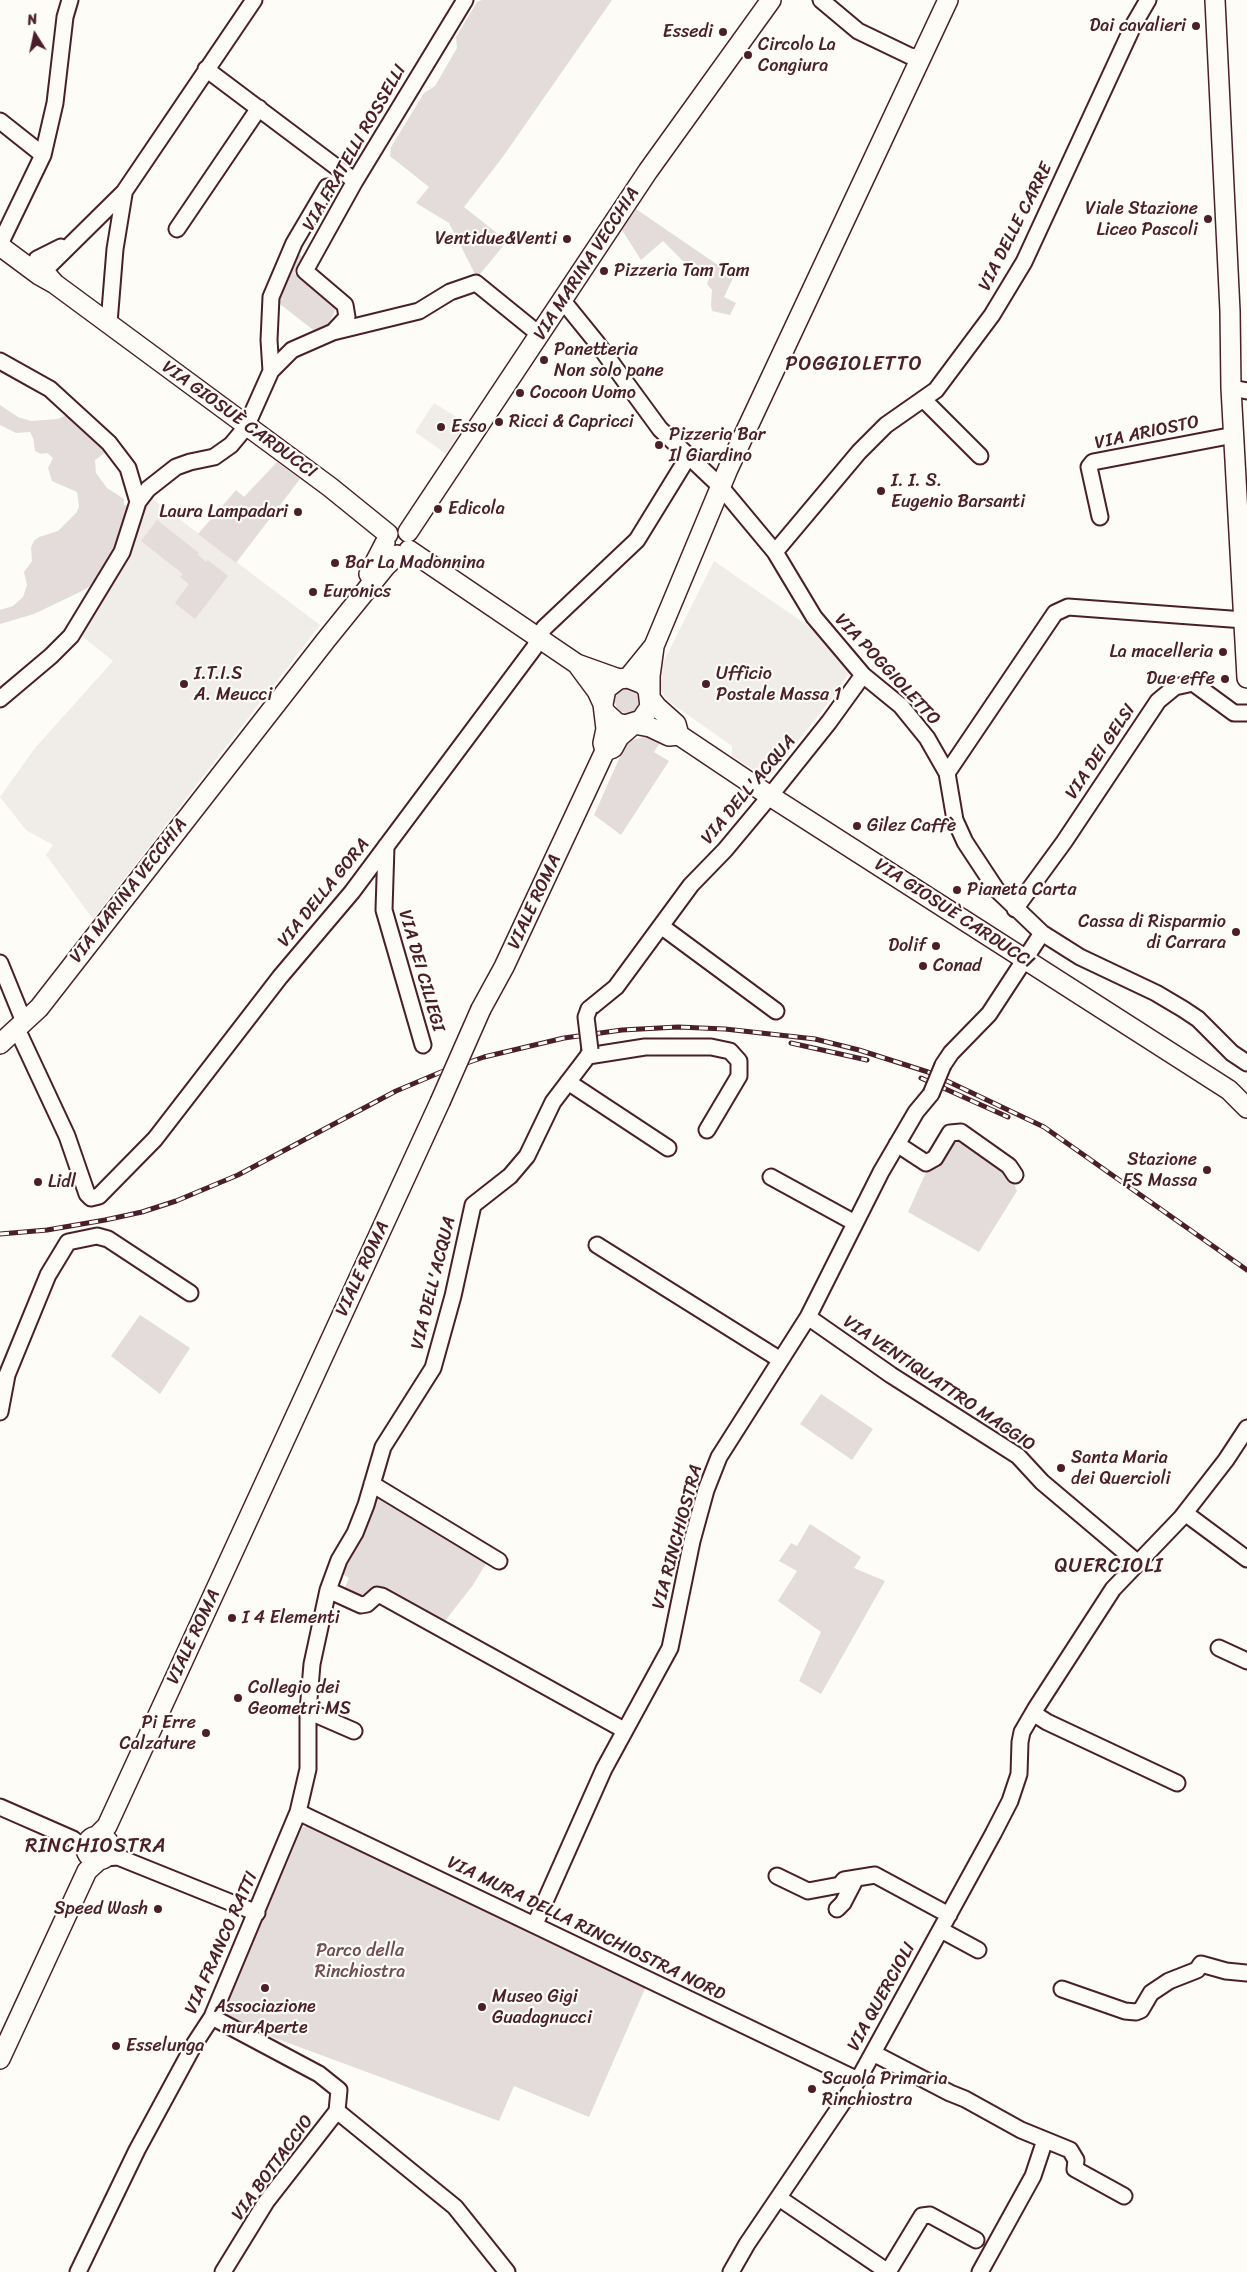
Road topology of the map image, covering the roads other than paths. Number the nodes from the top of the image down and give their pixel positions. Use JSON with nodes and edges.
{"nodes":[{"id":1,"x":70,"y":0,"type":"edge"},
{"id":2,"x":254,"y":0,"type":"edge"},
{"id":3,"x":465,"y":0,"type":"edge"},
{"id":4,"x":771,"y":0,"type":"edge"},
{"id":5,"x":821,"y":0,"type":"edge"},
{"id":6,"x":948,"y":0,"type":"edge"},
{"id":7,"x":1148,"y":0,"type":"edge"},
{"id":8,"x":1215,"y":0,"type":"edge"},
{"id":9,"x":921,"y":58,"type":"junction"},
{"id":10,"x":206,"y":69,"type":"junction"},
{"id":11,"x":259,"y":108,"type":"junction"},
{"id":12,"x":0,"y":121,"type":"edge"},
{"id":13,"x":43,"y":155,"type":"junction"},
{"id":14,"x":355,"y":182,"type":"junction"},
{"id":15,"x":327,"y":187,"type":"dead end"},
{"id":16,"x":124,"y":192,"type":"junction"},
{"id":17,"x":88,"y":228,"type":"junction"},
{"id":18,"x":177,"y":230,"type":"dead end"},
{"id":19,"x":75,"y":238,"type":"junction"},
{"id":20,"x":1,"y":243,"type":"edge"},
{"id":21,"x":115,"y":249,"type":"junction"},
{"id":22,"x":37,"y":259,"type":"joint"},
{"id":23,"x":51,"y":280,"type":"junction"},
{"id":24,"x":563,"y":301,"type":"junction"},
{"id":25,"x":345,"y":305,"type":"junction"},
{"id":26,"x":110,"y":316,"type":"junction"},
{"id":27,"x":367,"y":323,"type":"junction"},
{"id":28,"x":333,"y":332,"type":"junction"},
{"id":29,"x":540,"y":335,"type":"junction"},
{"id":30,"x":0,"y":361,"type":"edge"},
{"id":31,"x":271,"y":371,"type":"junction"},
{"id":32,"x":1239,"y":389,"type":"edge"},
{"id":33,"x":923,"y":399,"type":"junction"},
{"id":34,"x":246,"y":427,"type":"junction"},
{"id":35,"x":1234,"y":435,"type":"junction"},
{"id":36,"x":980,"y":456,"type":"dead end"},
{"id":37,"x":688,"y":457,"type":"junction"},
{"id":38,"x":720,"y":486,"type":"junction"},
{"id":39,"x":138,"y":502,"type":"junction"},
{"id":40,"x":1100,"y":517,"type":"dead end"},
{"id":41,"x":398,"y":543,"type":"junction"},
{"id":42,"x":775,"y":552,"type":"junction"},
{"id":43,"x":1244,"y":620,"type":"junction"},
{"id":44,"x":538,"y":638,"type":"junction"},
{"id":45,"x":654,"y":646,"type":"junction"},
{"id":46,"x":577,"y":664,"type":"junction"},
{"id":47,"x":863,"y":675,"type":"junction"},
{"id":48,"x":624,"y":678,"type":"junction"},
{"id":49,"x":1247,"y":678,"type":"edge"},
{"id":50,"x":650,"y":698,"type":"junction"},
{"id":51,"x":0,"y":699,"type":"edge"},
{"id":52,"x":604,"y":708,"type":"junction"},
{"id":53,"x":1247,"y":713,"type":"edge"},
{"id":54,"x":634,"y":724,"type":"junction"},
{"id":55,"x":679,"y":735,"type":"junction"},
{"id":56,"x":605,"y":751,"type":"junction"},
{"id":57,"x":947,"y":773,"type":"junction"},
{"id":58,"x":770,"y":796,"type":"junction"},
{"id":59,"x":386,"y":846,"type":"junction"},
{"id":60,"x":1015,"y":909,"type":"junction"},
{"id":61,"x":661,"y":926,"type":"junction"},
{"id":62,"x":1042,"y":933,"type":"junction"},
{"id":63,"x":1025,"y":960,"type":"junction"},
{"id":64,"x":0,"y":963,"type":"edge"},
{"id":65,"x":776,"y":1011,"type":"dead end"},
{"id":66,"x":9,"y":1038,"type":"edge"},
{"id":67,"x":423,"y":1046,"type":"dead end"},
{"id":68,"x":589,"y":1053,"type":"junction"},
{"id":69,"x":1247,"y":1063,"type":"edge"},
{"id":70,"x":568,"y":1082,"type":"junction"},
{"id":71,"x":1247,"y":1108,"type":"edge"},
{"id":72,"x":1247,"y":1117,"type":"edge"},
{"id":73,"x":706,"y":1130,"type":"dead end"},
{"id":74,"x":897,"y":1144,"type":"junction"},
{"id":75,"x":668,"y":1148,"type":"dead end"},
{"id":76,"x":1015,"y":1175,"type":"dead end"},
{"id":77,"x":771,"y":1177,"type":"dead end"},
{"id":78,"x":855,"y":1223,"type":"junction"},
{"id":79,"x":597,"y":1245,"type":"dead end"},
{"id":80,"x":190,"y":1293,"type":"dead end"},
{"id":81,"x":808,"y":1317,"type":"junction"},
{"id":82,"x":780,"y":1359,"type":"junction"},
{"id":83,"x":4,"y":1374,"type":"edge"},
{"id":84,"x":0,"y":1412,"type":"edge"},
{"id":85,"x":1247,"y":1428,"type":"edge"},
{"id":86,"x":372,"y":1484,"type":"junction"},
{"id":87,"x":1184,"y":1513,"type":"junction"},
{"id":88,"x":1247,"y":1559,"type":"edge"},
{"id":89,"x":499,"y":1561,"type":"dead end"},
{"id":90,"x":1138,"y":1564,"type":"junction"},
{"id":91,"x":328,"y":1590,"type":"junction"},
{"id":92,"x":1219,"y":1648,"type":"dead end"},
{"id":93,"x":1247,"y":1661,"type":"edge"},
{"id":94,"x":308,"y":1711,"type":"junction"},
{"id":95,"x":1033,"y":1713,"type":"junction"},
{"id":96,"x":624,"y":1730,"type":"junction"},
{"id":97,"x":354,"y":1731,"type":"dead end"},
{"id":98,"x":1177,"y":1783,"type":"dead end"},
{"id":99,"x":0,"y":1807,"type":"edge"},
{"id":100,"x":298,"y":1812,"type":"junction"},
{"id":101,"x":97,"y":1848,"type":"junction"},
{"id":102,"x":777,"y":1876,"type":"dead end"},
{"id":103,"x":856,"y":1878,"type":"junction"},
{"id":104,"x":837,"y":1909,"type":"dead end"},
{"id":105,"x":257,"y":1913,"type":"junction"},
{"id":106,"x":949,"y":1915,"type":"junction"},
{"id":107,"x":535,"y":1924,"type":"junction"},
{"id":108,"x":941,"y":1930,"type":"junction"},
{"id":109,"x":978,"y":1950,"type":"dead end"},
{"id":110,"x":1247,"y":1973,"type":"edge"},
{"id":111,"x":1062,"y":1989,"type":"dead end"},
{"id":112,"x":212,"y":2017,"type":"junction"},
{"id":113,"x":873,"y":2053,"type":"junction"},
{"id":114,"x":0,"y":2059,"type":"edge"},
{"id":115,"x":858,"y":2080,"type":"junction"},
{"id":116,"x":337,"y":2112,"type":"junction"},
{"id":117,"x":1045,"y":2140,"type":"junction"},
{"id":118,"x":1124,"y":2196,"type":"dead end"},
{"id":119,"x":779,"y":2198,"type":"junction"},
{"id":120,"x":976,"y":2240,"type":"dead end"},
{"id":121,"x":78,"y":2272,"type":"edge"},
{"id":122,"x":223,"y":2272,"type":"edge"},
{"id":123,"x":507,"y":2272,"type":"edge"},
{"id":124,"x":731,"y":2272,"type":"edge"},
{"id":125,"x":888,"y":2272,"type":"edge"},
{"id":126,"x":980,"y":2272,"type":"edge"}],
"edges":[{"from":1,"to":13,"type":"street"},
{"from":2,"to":10,"type":"street"},
{"from":3,"to":14,"type":"street","name":"VIA FRATELLI ROSSELLI"},
{"from":4,"to":24,"type":"main road","name":"VIA MARINA VECCHIA"},
{"from":5,"to":9,"type":"street"},
{"from":6,"to":9,"type":"main road"},
{"from":7,"to":33,"type":"street","name":"VIA DELLE CARRE"},
{"from":8,"to":32,"type":"main road"},
{"from":9,"to":38,"type":"main road"},
{"from":10,"to":11,"type":"street"},
{"from":10,"to":16,"type":"street"},
{"from":11,"to":14,"type":"street"},
{"from":11,"to":18,"type":"street"},
{"from":12,"to":13,"type":"street"},
{"from":13,"to":20,"type":"street"},
{"from":14,"to":25,"type":"street","name":"VIA FRATELLI ROSSELLI"},
{"from":15,"to":31,"type":"street"},
{"from":16,"to":17,"type":"street"},
{"from":16,"to":21,"type":"street"},
{"from":17,"to":19,"type":"street"},
{"from":17,"to":21,"type":"street"},
{"from":19,"to":22,"type":"street"},
{"from":19,"to":23,"type":"street"},
{"from":20,"to":22,"type":"main road"},
{"from":20,"to":23,"type":"main road","name":"VIA GIOSUÈ CARDUCCI"},
{"from":21,"to":26,"type":"street"},
{"from":23,"to":26,"type":"main road","name":"VIA GIOSUÈ CARDUCCI"},
{"from":24,"to":29,"type":"main road","name":"VIA MARINA VECCHIA"},
{"from":24,"to":37,"type":"street","name":"VIA POGGIOLETTO"},
{"from":25,"to":27,"type":"street","name":"VIA FRATELLI ROSSELLI"},
{"from":25,"to":28,"type":"street"},
{"from":26,"to":34,"type":"main road","name":"VIA GIOSUÈ CARDUCCI"},
{"from":27,"to":28,"type":"street"},
{"from":27,"to":29,"type":"street"},
{"from":28,"to":31,"type":"street"},
{"from":29,"to":41,"type":"main road","name":"VIA MARINA VECCHIA"},
{"from":30,"to":39,"type":"street"},
{"from":31,"to":34,"type":"street"},
{"from":32,"to":35,"type":"main road"},
{"from":33,"to":36,"type":"street"},
{"from":33,"to":42,"type":"street","name":"VIA DELLE CARRE"},
{"from":34,"to":39,"type":"street"},
{"from":34,"to":41,"type":"main road","name":"VIA GIOSUÈ CARDUCCI"},
{"from":35,"to":40,"type":"street","name":"VIA ARIOSTO"},
{"from":35,"to":43,"type":"main road"},
{"from":37,"to":38,"type":"street","name":"VIA POGGIOLETTO"},
{"from":37,"to":44,"type":"street","name":"VIA DELLA GORA"},
{"from":38,"to":42,"type":"street","name":"VIA POGGIOLETTO"},
{"from":38,"to":45,"type":"main road"},
{"from":39,"to":51,"type":"street"},
{"from":41,"to":44,"type":"main road","name":"VIA GIOSUÈ CARDUCCI"},
{"from":41,"to":66,"type":"main road","name":"VIA MARINA VECCHIA"},
{"from":42,"to":47,"type":"street","name":"VIA POGGIOLETTO"},
{"from":43,"to":49,"type":"main road"},
{"from":43,"to":57,"type":"street"},
{"from":44,"to":46,"type":"main road","name":"VIA GIOSUÈ CARDUCCI"},
{"from":44,"to":59,"type":"street","name":"VIA DELLA GORA"},
{"from":45,"to":48,"type":"main road"},
{"from":45,"to":50,"type":"main road"},
{"from":46,"to":48,"type":"main road","name":"VIA GIOSUÈ CARDUCCI"},
{"from":46,"to":52,"type":"main road","name":"VIA GIOSUÈ CARDUCCI"},
{"from":47,"to":57,"type":"street","name":"VIA POGGIOLETTO"},
{"from":47,"to":58,"type":"street","name":"VIA DELL'ACQUA"},
{"from":48,"to":50,"type":"main road"},
{"from":48,"to":52,"type":"main road"},
{"from":50,"to":54,"type":"main road"},
{"from":50,"to":55,"type":"main road","name":"VIA GIOSUÈ CARDUCCI"},
{"from":52,"to":54,"type":"main road"},
{"from":52,"to":56,"type":"main road"},
{"from":53,"to":60,"type":"street","name":"VIA DEI GELSI"},
{"from":54,"to":55,"type":"main road","name":"VIA GIOSUÈ CARDUCCI"},
{"from":54,"to":56,"type":"main road","name":"VIALE ROMA"},
{"from":55,"to":58,"type":"main road","name":"VIA GIOSUÈ CARDUCCI"},
{"from":56,"to":101,"type":"main road","name":"VIALE ROMA","bridge":true},
{"from":57,"to":60,"type":"street","name":"VIA POGGIOLETTO"},
{"from":58,"to":61,"type":"street","name":"VIA DELL'ACQUA"},
{"from":58,"to":63,"type":"main road","name":"VIA GIOSUÈ CARDUCCI"},
{"from":59,"to":66,"type":"street","name":"VIA DELLA GORA"},
{"from":59,"to":67,"type":"street","name":"VIA DEI CILIEGI"},
{"from":60,"to":62,"type":"street","name":"VIA POGGIOLETTO"},
{"from":61,"to":65,"type":"street"},
{"from":61,"to":68,"type":"street","name":"VIA DELL'ACQUA","bridge":true},
{"from":62,"to":63,"type":"street","name":"VIA RINCHIOSTRA"},
{"from":62,"to":69,"type":"street","name":"VIA POGGIOLETTO"},
{"from":63,"to":71,"type":"main road","name":"VIA GIOSUÈ CARDUCCI"},
{"from":63,"to":74,"type":"street","name":"VIA RINCHIOSTRA","bridge":true},
{"from":64,"to":66,"type":"street"},
{"from":68,"to":70,"type":"street","name":"VIA DELL'ACQUA"},
{"from":68,"to":73,"type":"street"},
{"from":70,"to":75,"type":"street"},
{"from":70,"to":86,"type":"street","name":"VIA DELL'ACQUA"},
{"from":71,"to":72,"type":"main road"},
{"from":74,"to":76,"type":"street"},
{"from":74,"to":78,"type":"street","name":"VIA RINCHIOSTRA"},
{"from":77,"to":78,"type":"street"},
{"from":78,"to":81,"type":"street","name":"VIA RINCHIOSTRA"},
{"from":79,"to":82,"type":"street"},
{"from":80,"to":83,"type":"street"},
{"from":81,"to":82,"type":"street","name":"VIA RINCHIOSTRA"},
{"from":81,"to":90,"type":"street","name":"VIA VENTIQUATTRO MAGGIO"},
{"from":82,"to":96,"type":"street","name":"VIA RINCHIOSTRA"},
{"from":83,"to":84,"type":"street"},
{"from":85,"to":87,"type":"street","name":"VIA QUERCIOLI"},
{"from":86,"to":89,"type":"street"},
{"from":86,"to":91,"type":"street","name":"VIA DELL'ACQUA"},
{"from":87,"to":88,"type":"street"},
{"from":87,"to":90,"type":"street","name":"VIA QUERCIOLI"},
{"from":90,"to":95,"type":"street","name":"VIA QUERCIOLI"},
{"from":91,"to":94,"type":"street","name":"VIA DELL'ACQUA"},
{"from":91,"to":96,"type":"street"},
{"from":92,"to":93,"type":"street"},
{"from":94,"to":97,"type":"street"},
{"from":94,"to":100,"type":"street","name":"VIA DELL'ACQUA"},
{"from":95,"to":98,"type":"street"},
{"from":95,"to":106,"type":"street","name":"VIA QUERCIOLI"},
{"from":96,"to":107,"type":"street","name":"VIA RINCHIOSTRA"},
{"from":99,"to":101,"type":"street"},
{"from":100,"to":105,"type":"street","name":"VIA FRANCO RATTI"},
{"from":100,"to":107,"type":"street","name":"VIA MURA DELLA RINCHIOSTRA NORD"},
{"from":101,"to":105,"type":"street"},
{"from":101,"to":114,"type":"main road","name":"VIALE ROMA"},
{"from":102,"to":103,"type":"street"},
{"from":103,"to":104,"type":"street"},
{"from":103,"to":106,"type":"street"},
{"from":105,"to":112,"type":"street","name":"VIA FRANCO RATTI"},
{"from":106,"to":108,"type":"street","name":"VIA QUERCIOLI"},
{"from":107,"to":115,"type":"street","name":"VIA MURA DELLA RINCHIOSTRA NORD"},
{"from":108,"to":109,"type":"street"},
{"from":108,"to":113,"type":"street","name":"VIA QUERCIOLI"},
{"from":110,"to":111,"type":"street"},
{"from":112,"to":116,"type":"street"},
{"from":112,"to":121,"type":"street","name":"VIA FRANCO RATTI"},
{"from":113,"to":115,"type":"street","name":"VIA QUERCIOLI"},
{"from":113,"to":117,"type":"street"},
{"from":115,"to":119,"type":"street","name":"VIA QUERCIOLI"},
{"from":116,"to":122,"type":"street","name":"VIA BOTTACCIO"},
{"from":116,"to":123,"type":"street"},
{"from":117,"to":118,"type":"street"},
{"from":117,"to":126,"type":"street"},
{"from":119,"to":124,"type":"street","name":"VIA QUERCIOLI"},
{"from":119,"to":125,"type":"street"},
{"from":120,"to":125,"type":"street"}]}
